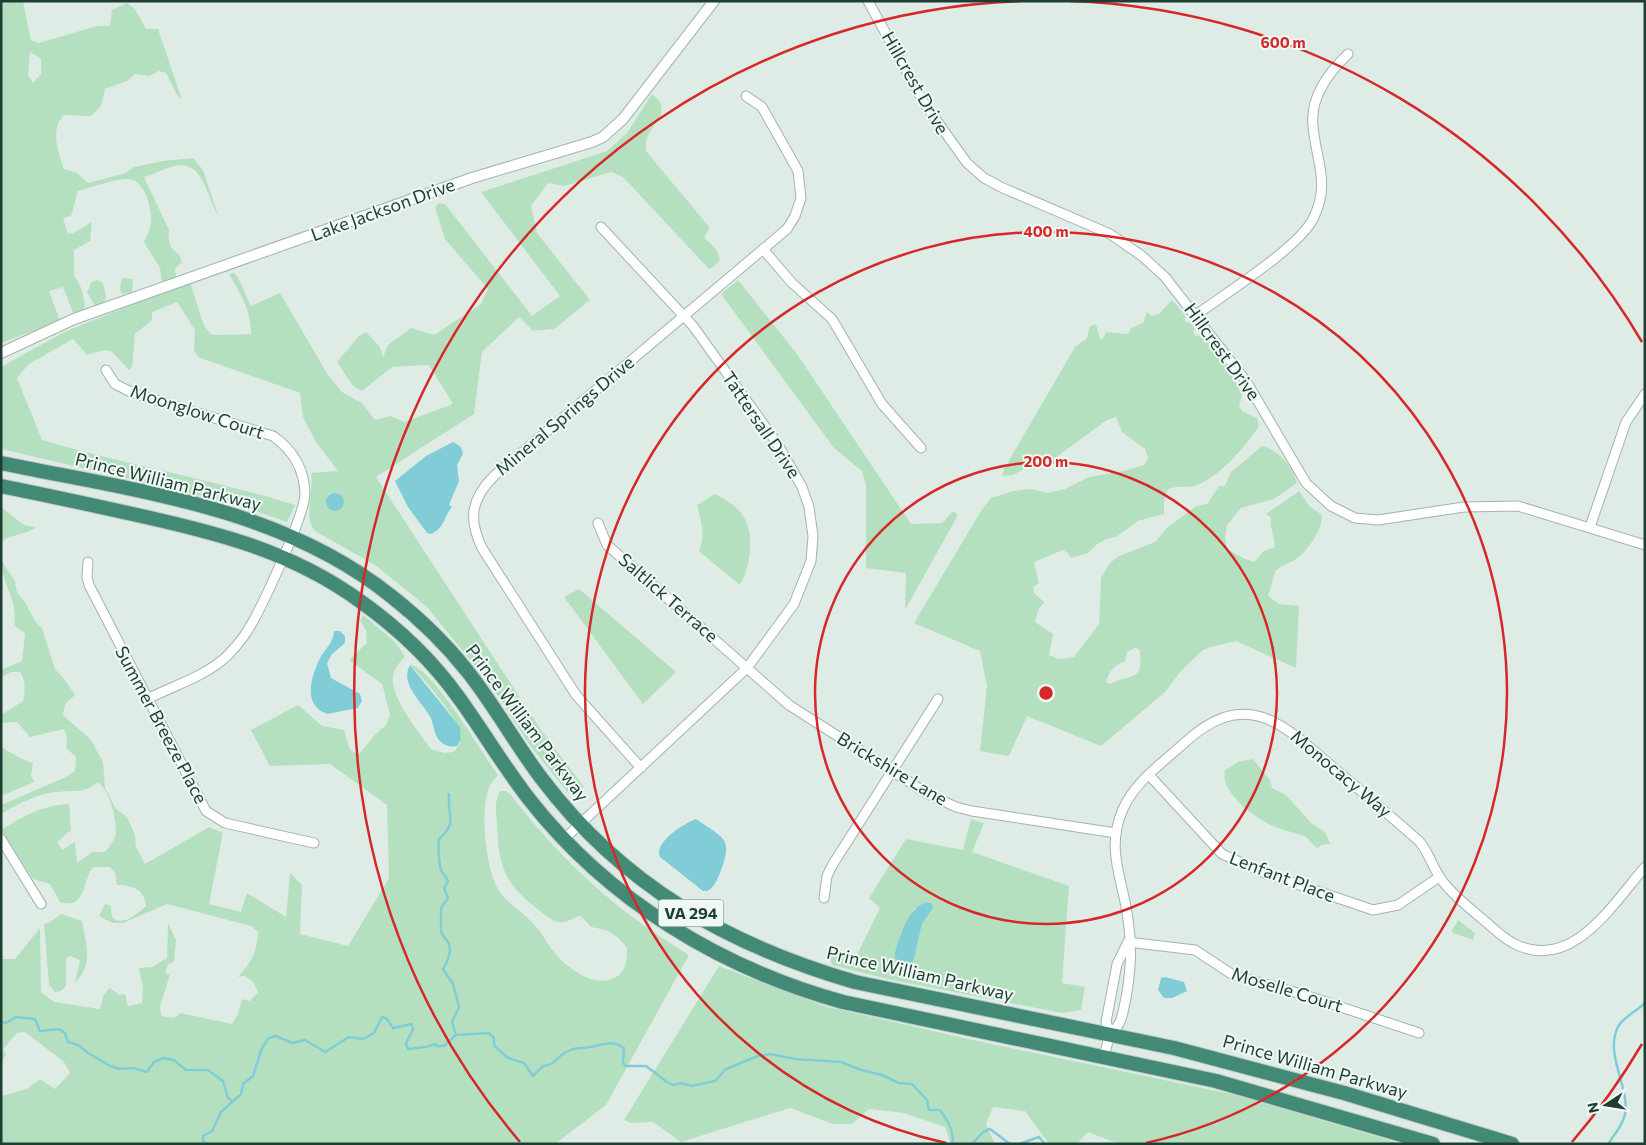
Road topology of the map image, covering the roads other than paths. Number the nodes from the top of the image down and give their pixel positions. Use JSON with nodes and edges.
{"nodes":[{"id":1,"x":714,"y":1,"type":"edge"},
{"id":2,"x":868,"y":1,"type":"edge"},
{"id":3,"x":1348,"y":54,"type":"dead end"},
{"id":4,"x":746,"y":96,"type":"dead end"},
{"id":5,"x":601,"y":227,"type":"dead end"},
{"id":6,"x":763,"y":249,"type":"junction"},
{"id":7,"x":1196,"y":315,"type":"junction"},
{"id":8,"x":684,"y":316,"type":"junction"},
{"id":9,"x":1,"y":353,"type":"edge"},
{"id":10,"x":106,"y":370,"type":"dead end"},
{"id":11,"x":1645,"y":394,"type":"edge"},
{"id":12,"x":921,"y":448,"type":"dead end"},
{"id":13,"x":1,"y":463,"type":"edge"},
{"id":14,"x":1,"y":486,"type":"edge"},
{"id":15,"x":598,"y":523,"type":"dead end"},
{"id":16,"x":1590,"y":527,"type":"junction"},
{"id":17,"x":292,"y":536,"type":"junction"},
{"id":18,"x":1645,"y":545,"type":"edge"},
{"id":19,"x":282,"y":556,"type":"junction"},
{"id":20,"x":88,"y":562,"type":"dead end"},
{"id":21,"x":747,"y":668,"type":"junction"},
{"id":22,"x":147,"y":699,"type":"junction"},
{"id":23,"x":938,"y":699,"type":"dead end"},
{"id":24,"x":641,"y":768,"type":"junction"},
{"id":25,"x":893,"y":771,"type":"junction"},
{"id":26,"x":1149,"y":775,"type":"junction"},
{"id":27,"x":581,"y":824,"type":"junction"},
{"id":28,"x":1116,"y":833,"type":"junction"},
{"id":29,"x":1,"y":839,"type":"edge"},
{"id":30,"x":564,"y":839,"type":"junction"},
{"id":31,"x":314,"y":843,"type":"dead end"},
{"id":32,"x":1645,"y":867,"type":"edge"},
{"id":33,"x":1439,"y":877,"type":"junction"},
{"id":34,"x":824,"y":898,"type":"dead end"},
{"id":35,"x":41,"y":904,"type":"dead end"},
{"id":36,"x":1128,"y":942,"type":"junction"},
{"id":37,"x":1419,"y":1033,"type":"dead end"},
{"id":38,"x":1110,"y":1034,"type":"junction"},
{"id":39,"x":1104,"y":1056,"type":"junction"},
{"id":40,"x":1433,"y":1144,"type":"edge"},
{"id":41,"x":1512,"y":1144,"type":"edge"}],
"edges":[{"from":1,"to":9,"type":"street","name":"Lake Jackson Drive"},
{"from":2,"to":7,"type":"street","name":"Hillcrest Drive"},
{"from":3,"to":7,"type":"street"},
{"from":4,"to":6,"type":"street","name":"Mineral Springs Drive"},
{"from":5,"to":8,"type":"street","name":"Tattersall Drive"},
{"from":6,"to":8,"type":"street","name":"Mineral Springs Drive"},
{"from":6,"to":12,"type":"street"},
{"from":7,"to":16,"type":"street","name":"Hillcrest Drive"},
{"from":8,"to":21,"type":"street","name":"Tattersall Drive"},
{"from":8,"to":24,"type":"street","name":"Mineral Springs Drive"},
{"from":10,"to":17,"type":"street","name":"Moonglow Court"},
{"from":11,"to":16,"type":"street"},
{"from":13,"to":17,"type":"highway","name":"Prince William Parkway","number":"VA 294"},
{"from":14,"to":19,"type":"highway","number":"VA 294"},
{"from":15,"to":21,"type":"street","name":"Saltlick Terrace"},
{"from":16,"to":18,"type":"street","name":"Hillcrest Drive"},
{"from":17,"to":19,"type":"street","name":"Moonglow Court"},
{"from":17,"to":27,"type":"highway","name":"Prince William Parkway","number":"VA 294"},
{"from":19,"to":22,"type":"street","name":"Moonglow Court"},
{"from":19,"to":30,"type":"highway","number":"VA 294"},
{"from":20,"to":22,"type":"street","name":"Summer Breeze Place"},
{"from":21,"to":24,"type":"street","name":"Tattersall Drive"},
{"from":21,"to":25,"type":"street","name":"Brickshire Lane"},
{"from":22,"to":31,"type":"street","name":"Summer Breeze Place"},
{"from":23,"to":25,"type":"street"},
{"from":24,"to":27,"type":"street","name":"Tattersall Drive"},
{"from":25,"to":28,"type":"street","name":"Brickshire Lane"},
{"from":25,"to":34,"type":"street"},
{"from":26,"to":28,"type":"street","name":"Monocacy Way"},
{"from":26,"to":33,"type":"street","name":"Lenfant Place"},
{"from":26,"to":33,"type":"street","name":"Monocacy Way"},
{"from":27,"to":30,"type":"street","name":"Tattersall Drive"},
{"from":27,"to":38,"type":"highway","name":"Prince William Parkway","number":"VA 294"},
{"from":28,"to":36,"type":"street","name":"Monocacy Way"},
{"from":29,"to":35,"type":"street"},
{"from":30,"to":39,"type":"highway","number":"VA 294"},
{"from":32,"to":33,"type":"street","name":"Monocacy Way"},
{"from":36,"to":37,"type":"street","name":"Moselle Court"},
{"from":36,"to":38,"type":"street","name":"Monocacy Way"},
{"from":36,"to":38,"type":"street","name":"Monocacy Way"},
{"from":38,"to":39,"type":"street","name":"Monocacy Way"},
{"from":38,"to":41,"type":"highway","name":"Prince William Parkway","number":"VA 294"},
{"from":39,"to":40,"type":"highway","number":"VA 294"}]}
